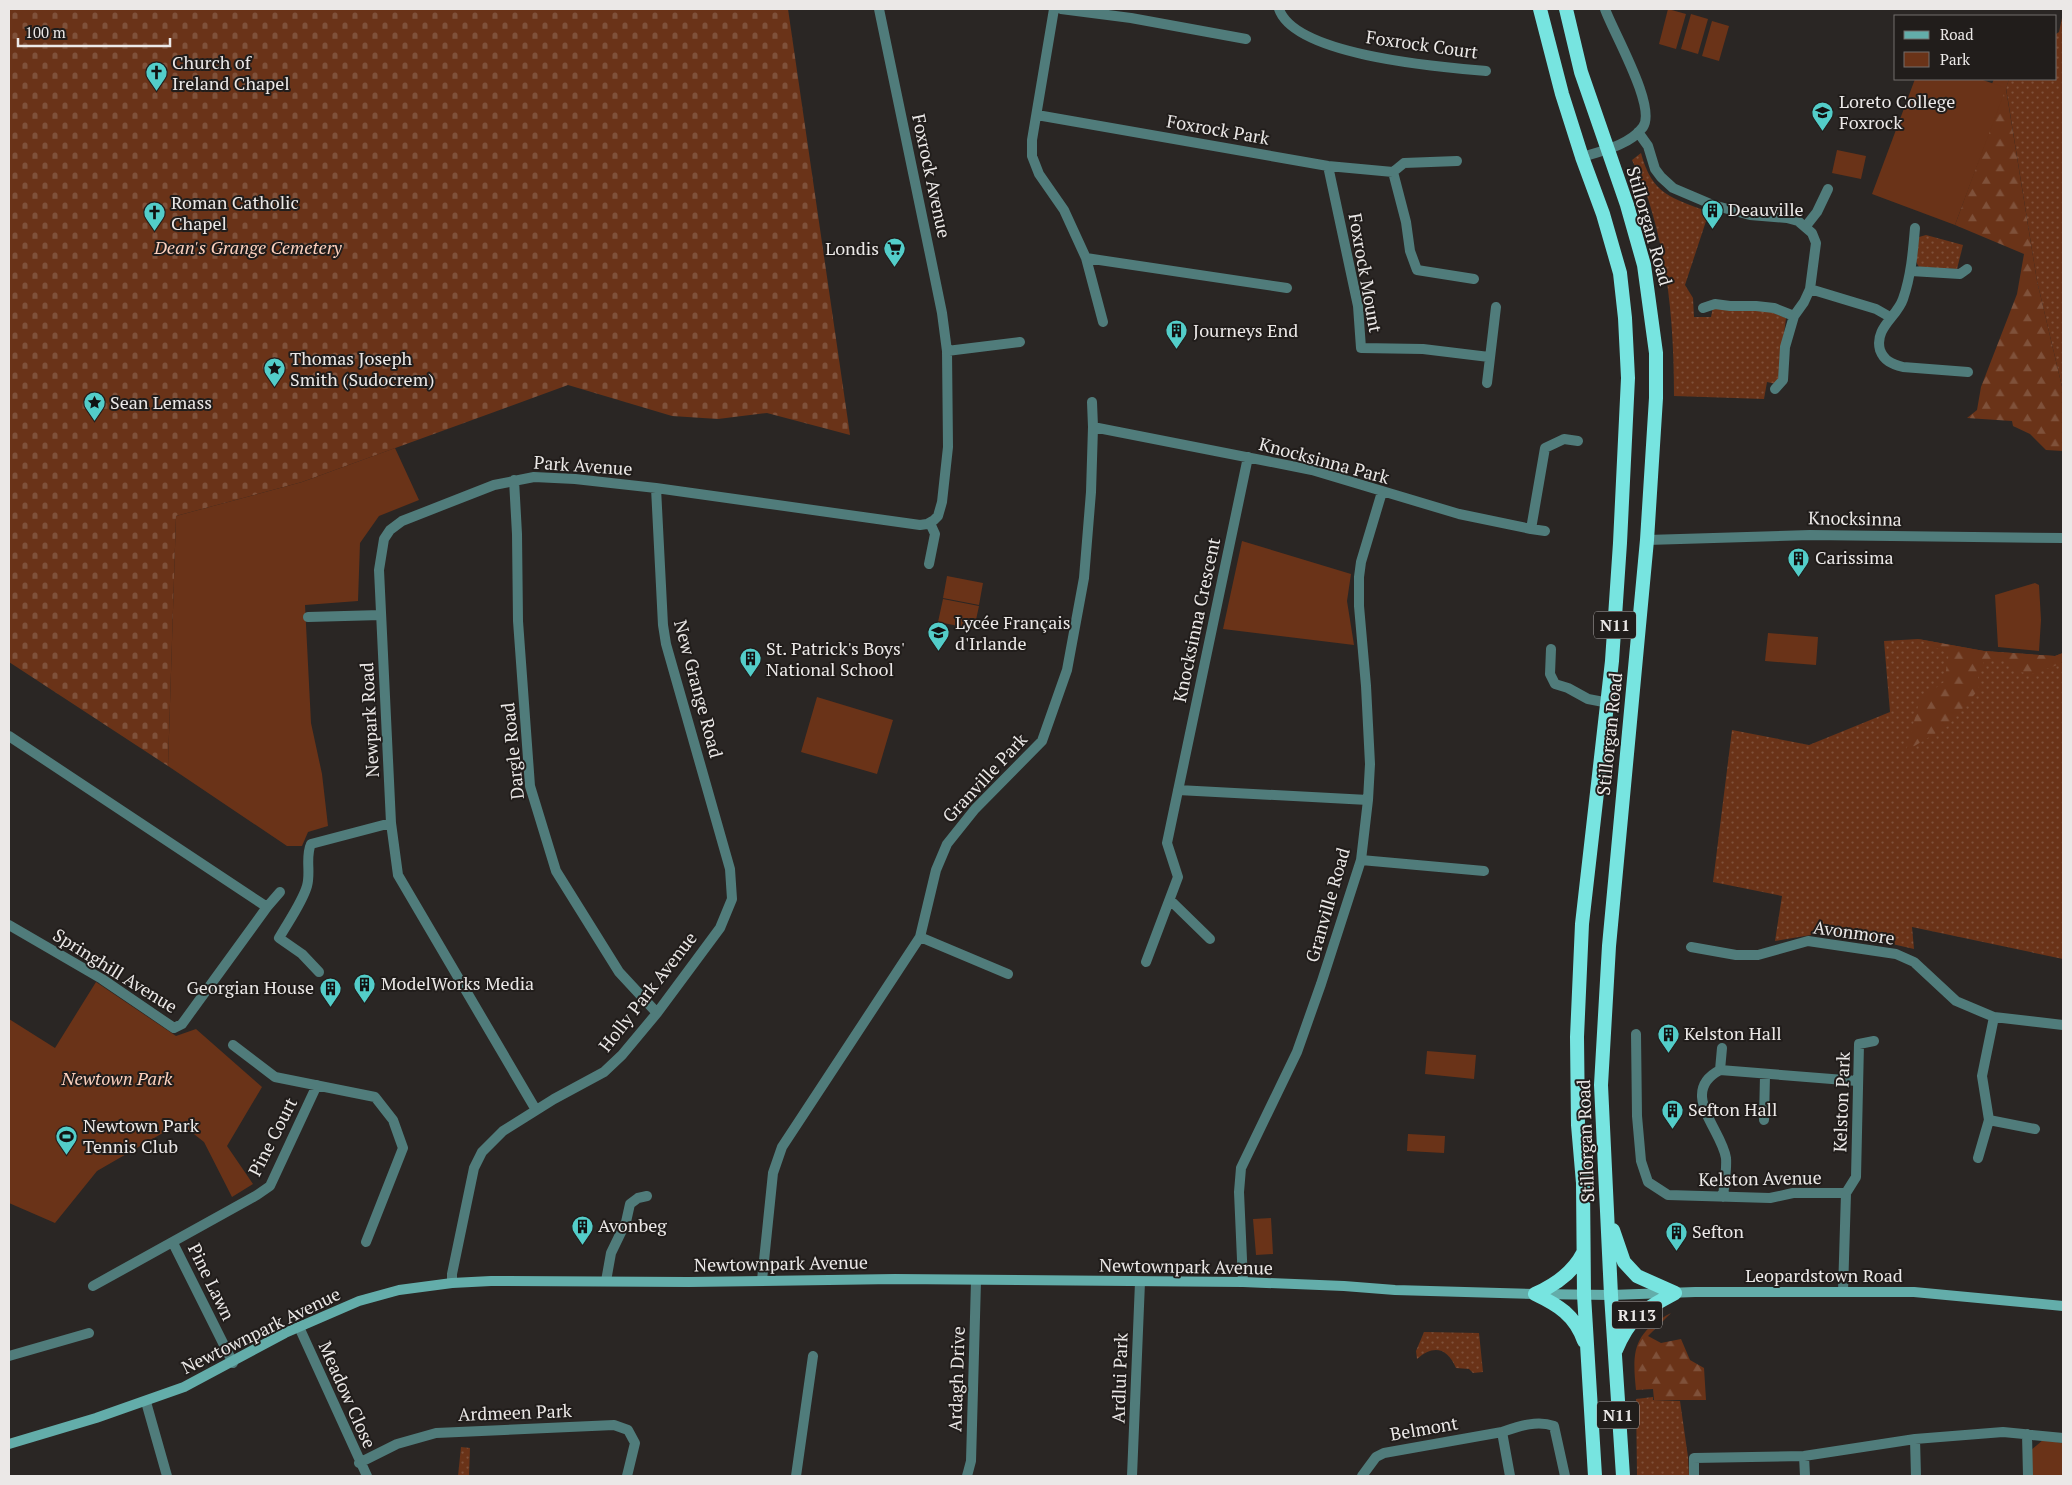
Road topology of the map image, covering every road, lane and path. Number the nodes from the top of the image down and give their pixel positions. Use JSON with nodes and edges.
{"nodes":[{"id":1,"x":879,"y":9,"type":"edge"},
{"id":2,"x":1054,"y":9,"type":"edge"},
{"id":3,"x":1061,"y":9,"type":"edge"},
{"id":4,"x":1279,"y":9,"type":"edge"},
{"id":5,"x":1540,"y":9,"type":"edge"},
{"id":6,"x":1566,"y":9,"type":"edge"},
{"id":7,"x":1605,"y":9,"type":"edge"},
{"id":8,"x":1131,"y":14,"type":"edge"},
{"id":9,"x":1246,"y":39,"type":"dead end"},
{"id":10,"x":1486,"y":71,"type":"dead end"},
{"id":11,"x":1037,"y":115,"type":"junction"},
{"id":12,"x":1638,"y":132,"type":"junction"},
{"id":13,"x":1607,"y":149,"type":"junction"},
{"id":14,"x":1582,"y":157,"type":"junction"},
{"id":15,"x":1457,"y":161,"type":"dead end"},
{"id":16,"x":1328,"y":166,"type":"junction"},
{"id":17,"x":1393,"y":172,"type":"junction"},
{"id":18,"x":1828,"y":189,"type":"dead end"},
{"id":19,"x":1806,"y":226,"type":"junction"},
{"id":20,"x":1915,"y":228,"type":"dead end"},
{"id":21,"x":1086,"y":258,"type":"junction"},
{"id":22,"x":1966,"y":269,"type":"dead end"},
{"id":23,"x":1911,"y":271,"type":"junction"},
{"id":24,"x":1474,"y":279,"type":"dead end"},
{"id":25,"x":1287,"y":288,"type":"dead end"},
{"id":26,"x":1810,"y":289,"type":"junction"},
{"id":27,"x":1496,"y":307,"type":"dead end"},
{"id":28,"x":1703,"y":308,"type":"dead end"},
{"id":29,"x":1794,"y":316,"type":"junction"},
{"id":30,"x":1890,"y":317,"type":"junction"},
{"id":31,"x":1103,"y":322,"type":"dead end"},
{"id":32,"x":1020,"y":342,"type":"dead end"},
{"id":33,"x":947,"y":351,"type":"junction"},
{"id":34,"x":1489,"y":357,"type":"junction"},
{"id":35,"x":1968,"y":372,"type":"dead end"},
{"id":36,"x":1487,"y":383,"type":"dead end"},
{"id":37,"x":1775,"y":390,"type":"dead end"},
{"id":38,"x":1092,"y":402,"type":"dead end"},
{"id":39,"x":1093,"y":427,"type":"junction"},
{"id":40,"x":1578,"y":441,"type":"dead end"},
{"id":41,"x":1248,"y":457,"type":"junction"},
{"id":42,"x":514,"y":480,"type":"junction"},
{"id":43,"x":656,"y":488,"type":"junction"},
{"id":44,"x":1382,"y":492,"type":"junction"},
{"id":45,"x":930,"y":523,"type":"junction"},
{"id":46,"x":1531,"y":530,"type":"junction"},
{"id":47,"x":1545,"y":531,"type":"dead end"},
{"id":48,"x":2063,"y":538,"type":"edge"},
{"id":49,"x":384,"y":539,"type":"joint"},
{"id":50,"x":1647,"y":540,"type":"junction"},
{"id":51,"x":929,"y":564,"type":"dead end"},
{"id":52,"x":381,"y":615,"type":"junction"},
{"id":53,"x":308,"y":617,"type":"dead end"},
{"id":54,"x":1551,"y":649,"type":"dead end"},
{"id":55,"x":1608,"y":703,"type":"junction"},
{"id":56,"x":9,"y":736,"type":"edge"},
{"id":57,"x":1178,"y":790,"type":"junction"},
{"id":58,"x":1368,"y":800,"type":"junction"},
{"id":59,"x":391,"y":823,"type":"junction"},
{"id":60,"x":721,"y":835,"type":"joint"},
{"id":61,"x":1361,"y":860,"type":"junction"},
{"id":62,"x":1484,"y":871,"type":"dead end"},
{"id":63,"x":280,"y":892,"type":"dead end"},
{"id":64,"x":1170,"y":900,"type":"junction"},
{"id":65,"x":267,"y":907,"type":"junction"},
{"id":66,"x":9,"y":925,"type":"edge"},
{"id":67,"x":920,"y":937,"type":"junction"},
{"id":68,"x":1210,"y":939,"type":"dead end"},
{"id":69,"x":1691,"y":947,"type":"dead end"},
{"id":70,"x":1146,"y":962,"type":"dead end"},
{"id":71,"x":319,"y":972,"type":"dead end"},
{"id":72,"x":1008,"y":974,"type":"dead end"},
{"id":73,"x":657,"y":1014,"type":"junction"},
{"id":74,"x":1994,"y":1017,"type":"junction"},
{"id":75,"x":2063,"y":1025,"type":"edge"},
{"id":76,"x":1636,"y":1034,"type":"dead end"},
{"id":77,"x":1874,"y":1040,"type":"dead end"},
{"id":78,"x":233,"y":1045,"type":"dead end"},
{"id":79,"x":1722,"y":1048,"type":"dead end"},
{"id":80,"x":1720,"y":1070,"type":"junction"},
{"id":81,"x":1766,"y":1075,"type":"junction"},
{"id":82,"x":1857,"y":1081,"type":"junction"},
{"id":83,"x":317,"y":1085,"type":"junction"},
{"id":84,"x":536,"y":1110,"type":"junction"},
{"id":85,"x":1764,"y":1120,"type":"dead end"},
{"id":86,"x":1989,"y":1120,"type":"junction"},
{"id":87,"x":2035,"y":1129,"type":"dead end"},
{"id":88,"x":1978,"y":1158,"type":"dead end"},
{"id":89,"x":1846,"y":1193,"type":"junction"},
{"id":90,"x":647,"y":1196,"type":"dead end"},
{"id":91,"x":1723,"y":1197,"type":"junction"},
{"id":92,"x":253,"y":1198,"type":"joint"},
{"id":93,"x":1609,"y":1217,"type":"junction"},
{"id":94,"x":366,"y":1242,"type":"dead end"},
{"id":95,"x":173,"y":1243,"type":"junction"},
{"id":96,"x":1584,"y":1252,"type":"junction"},
{"id":97,"x":762,"y":1280,"type":"junction"},
{"id":98,"x":606,"y":1281,"type":"junction"},
{"id":99,"x":976,"y":1282,"type":"junction"},
{"id":100,"x":1140,"y":1282,"type":"junction"},
{"id":101,"x":1243,"y":1282,"type":"junction"},
{"id":102,"x":452,"y":1283,"type":"junction"},
{"id":103,"x":93,"y":1286,"type":"dead end"},
{"id":104,"x":1843,"y":1292,"type":"junction"},
{"id":105,"x":1675,"y":1293,"type":"junction"},
{"id":106,"x":1535,"y":1294,"type":"junction"},
{"id":107,"x":1584,"y":1295,"type":"junction"},
{"id":108,"x":1611,"y":1295,"type":"junction"},
{"id":109,"x":2063,"y":1306,"type":"edge"},
{"id":110,"x":299,"y":1327,"type":"junction"},
{"id":111,"x":89,"y":1333,"type":"dead end"},
{"id":112,"x":1588,"y":1353,"type":"junction"},
{"id":113,"x":1615,"y":1354,"type":"junction"},
{"id":114,"x":9,"y":1356,"type":"edge"},
{"id":115,"x":813,"y":1356,"type":"dead end"},
{"id":116,"x":232,"y":1363,"type":"junction"},
{"id":117,"x":146,"y":1402,"type":"junction"},
{"id":118,"x":1502,"y":1432,"type":"junction"},
{"id":119,"x":2027,"y":1434,"type":"junction"},
{"id":120,"x":2063,"y":1438,"type":"edge"},
{"id":121,"x":1915,"y":1439,"type":"junction"},
{"id":122,"x":9,"y":1444,"type":"edge"},
{"id":123,"x":1804,"y":1456,"type":"junction"},
{"id":124,"x":360,"y":1463,"type":"junction"},
{"id":125,"x":1595,"y":1473,"type":"edge"},
{"id":126,"x":167,"y":1476,"type":"edge"},
{"id":127,"x":367,"y":1476,"type":"edge"},
{"id":128,"x":627,"y":1476,"type":"edge"},
{"id":129,"x":796,"y":1476,"type":"edge"},
{"id":130,"x":967,"y":1476,"type":"edge"},
{"id":131,"x":1132,"y":1476,"type":"edge"},
{"id":132,"x":1362,"y":1476,"type":"edge"},
{"id":133,"x":1510,"y":1476,"type":"edge"},
{"id":134,"x":1565,"y":1476,"type":"edge"},
{"id":135,"x":1623,"y":1476,"type":"edge"},
{"id":136,"x":1694,"y":1476,"type":"edge"},
{"id":137,"x":1805,"y":1476,"type":"edge"},
{"id":138,"x":1916,"y":1476,"type":"edge"},
{"id":139,"x":2028,"y":1476,"type":"edge"}],
"edges":[{"from":1,"to":33,"type":"street","name":"Foxrock Avenue"},
{"from":2,"to":11,"type":"street"},
{"from":3,"to":8,"type":"street"},
{"from":4,"to":10,"type":"street","name":"Foxrock Court"},
{"from":5,"to":14,"type":"highway","name":"Stillorgan Road","number":"N11"},
{"from":6,"to":13,"type":"highway","name":"Stillorgan Road","number":"N11"},
{"from":7,"to":12,"type":"street"},
{"from":8,"to":9,"type":"street"},
{"from":11,"to":16,"type":"street","name":"Foxrock Park"},
{"from":11,"to":21,"type":"street"},
{"from":12,"to":13,"type":"street"},
{"from":12,"to":19,"type":"street"},
{"from":13,"to":14,"type":"street"},
{"from":13,"to":50,"type":"highway","name":"Stillorgan Road","number":"N11"},
{"from":14,"to":55,"type":"highway","name":"Stillorgan Road","number":"N11"},
{"from":15,"to":17,"type":"street","name":"Foxrock Park"},
{"from":16,"to":17,"type":"street","name":"Foxrock Park"},
{"from":16,"to":34,"type":"street","name":"Foxrock Mount"},
{"from":17,"to":24,"type":"street"},
{"from":18,"to":19,"type":"street"},
{"from":19,"to":26,"type":"street"},
{"from":20,"to":23,"type":"street"},
{"from":21,"to":25,"type":"street"},
{"from":21,"to":31,"type":"street"},
{"from":22,"to":23,"type":"street"},
{"from":23,"to":30,"type":"street"},
{"from":26,"to":29,"type":"street"},
{"from":26,"to":30,"type":"street"},
{"from":27,"to":34,"type":"street"},
{"from":28,"to":29,"type":"street"},
{"from":29,"to":37,"type":"street"},
{"from":30,"to":35,"type":"street"},
{"from":32,"to":33,"type":"street"},
{"from":33,"to":45,"type":"street","name":"Foxrock Avenue"},
{"from":34,"to":36,"type":"street"},
{"from":38,"to":39,"type":"street","name":"Granville Park"},
{"from":39,"to":41,"type":"street","name":"Knocksinna Park"},
{"from":39,"to":67,"type":"street","name":"Granville Park"},
{"from":40,"to":46,"type":"street"},
{"from":41,"to":44,"type":"street","name":"Knocksinna Park"},
{"from":41,"to":57,"type":"street","name":"Knocksinna Crescent"},
{"from":42,"to":43,"type":"street","name":"Park Avenue"},
{"from":42,"to":49,"type":"street","name":"Park Avenue"},
{"from":42,"to":73,"type":"street","name":"Dargle Road"},
{"from":43,"to":45,"type":"street","name":"Park Avenue"},
{"from":43,"to":60,"type":"street","name":"New Grange Road"},
{"from":44,"to":46,"type":"street","name":"Knocksinna Park"},
{"from":44,"to":58,"type":"street","name":"Granville Road"},
{"from":45,"to":51,"type":"street"},
{"from":46,"to":47,"type":"street","name":"Knocksinna Park"},
{"from":48,"to":50,"type":"street","name":"Knocksinna"},
{"from":49,"to":52,"type":"street","name":"Newpark Road"},
{"from":50,"to":93,"type":"highway","name":"Stillorgan Road","number":"N11"},
{"from":52,"to":53,"type":"street"},
{"from":52,"to":59,"type":"street","name":"Newpark Road"},
{"from":54,"to":55,"type":"street"},
{"from":55,"to":96,"type":"highway","name":"Stillorgan Road","number":"N11"},
{"from":56,"to":65,"type":"street"},
{"from":57,"to":58,"type":"street"},
{"from":57,"to":64,"type":"street","name":"Knocksinna Crescent"},
{"from":58,"to":61,"type":"street","name":"Granville Road"},
{"from":59,"to":71,"type":"street"},
{"from":59,"to":84,"type":"street","name":"Newpark Road"},
{"from":60,"to":73,"type":"street","name":"Holly Park Avenue"},
{"from":61,"to":62,"type":"street"},
{"from":61,"to":101,"type":"street","name":"Granville Road"},
{"from":63,"to":65,"type":"street","name":"Springhill Avenue"},
{"from":64,"to":68,"type":"street"},
{"from":64,"to":70,"type":"street"},
{"from":65,"to":66,"type":"street","name":"Springhill Avenue"},
{"from":67,"to":72,"type":"street"},
{"from":67,"to":97,"type":"street","name":"Granville Park"},
{"from":69,"to":74,"type":"street","name":"Avonmore"},
{"from":73,"to":84,"type":"street","name":"Holly Park Avenue"},
{"from":74,"to":75,"type":"street","name":"Avonmore"},
{"from":74,"to":86,"type":"street"},
{"from":76,"to":91,"type":"street","name":"Kelston Avenue"},
{"from":77,"to":82,"type":"street","name":"Kelston Park"},
{"from":78,"to":83,"type":"street","name":"Pine Court"},
{"from":79,"to":80,"type":"street"},
{"from":80,"to":81,"type":"street"},
{"from":80,"to":91,"type":"street"},
{"from":81,"to":82,"type":"street"},
{"from":81,"to":85,"type":"street"},
{"from":82,"to":89,"type":"street","name":"Kelston Park"},
{"from":83,"to":92,"type":"street","name":"Pine Court"},
{"from":83,"to":94,"type":"street","name":"Pine Court"},
{"from":84,"to":102,"type":"street","name":"Holly Park Avenue"},
{"from":86,"to":87,"type":"street"},
{"from":86,"to":88,"type":"street"},
{"from":89,"to":91,"type":"street","name":"Kelston Avenue"},
{"from":89,"to":104,"type":"street","name":"Kelston Park"},
{"from":90,"to":98,"type":"street"},
{"from":92,"to":95,"type":"street","name":"Pine Lawn"},
{"from":93,"to":105,"type":"highway","number":"N11"},
{"from":93,"to":108,"type":"highway","name":"Stillorgan Road","number":"N11"},
{"from":95,"to":103,"type":"street","name":"Pine Lawn"},
{"from":95,"to":116,"type":"street","name":"Pine Lawn"},
{"from":96,"to":106,"type":"highway"},
{"from":96,"to":107,"type":"highway","name":"Stillorgan Road","number":"N11"},
{"from":97,"to":98,"type":"main road","name":"Newtownpark Avenue","number":"R113"},
{"from":97,"to":99,"type":"main road","name":"Newtownpark Avenue","number":"R113"},
{"from":98,"to":102,"type":"main road","name":"Newtownpark Avenue","number":"R113"},
{"from":99,"to":100,"type":"main road","name":"Newtownpark Avenue","number":"R113"},
{"from":99,"to":130,"type":"street","name":"Ardagh Drive"},
{"from":100,"to":101,"type":"main road","name":"Newtownpark Avenue","number":"R113"},
{"from":100,"to":131,"type":"street","name":"Ardlui Park"},
{"from":101,"to":106,"type":"main road","name":"Newtownpark Avenue","number":"R113"},
{"from":102,"to":110,"type":"main road","name":"Newtownpark Avenue","number":"R113"},
{"from":104,"to":105,"type":"main road","name":"Leopardstown Road","number":"R113"},
{"from":104,"to":109,"type":"main road","name":"Leopardstown Road","number":"R113"},
{"from":105,"to":108,"type":"main road","name":"Leopardstown Road","number":"R113"},
{"from":105,"to":113,"type":"highway","number":"R113"},
{"from":106,"to":107,"type":"main road","name":"Newtownpark Avenue","number":"R113"},
{"from":106,"to":112,"type":"highway","number":"N11"},
{"from":107,"to":108,"type":"main road","name":"Leopardstown Road","number":"R113"},
{"from":107,"to":112,"type":"highway","name":"Stillorgan Road","number":"N11"},
{"from":108,"to":113,"type":"highway","name":"Stillorgan Road","number":"N11"},
{"from":110,"to":116,"type":"main road","name":"Newtownpark Avenue","number":"R113"},
{"from":110,"to":124,"type":"street","name":"Meadow Close"},
{"from":111,"to":114,"type":"street"},
{"from":112,"to":125,"type":"highway","name":"Stillorgan Road","number":"N11"},
{"from":113,"to":135,"type":"highway","name":"Stillorgan Road","number":"N11"},
{"from":115,"to":129,"type":"street"},
{"from":116,"to":117,"type":"main road","name":"Newtownpark Avenue","number":"R113"},
{"from":117,"to":122,"type":"main road","name":"Newtownpark Avenue","number":"R113"},
{"from":117,"to":126,"type":"street"},
{"from":118,"to":132,"type":"street","name":"Belmont"},
{"from":118,"to":133,"type":"street"},
{"from":118,"to":134,"type":"street","name":"Belmont"},
{"from":119,"to":120,"type":"street"},
{"from":119,"to":121,"type":"street"},
{"from":119,"to":139,"type":"street"},
{"from":121,"to":123,"type":"street"},
{"from":121,"to":138,"type":"street"},
{"from":123,"to":136,"type":"street"},
{"from":123,"to":137,"type":"street"},
{"from":124,"to":127,"type":"street","name":"Meadow Close"},
{"from":124,"to":128,"type":"street","name":"Ardmeen Park"}]}
